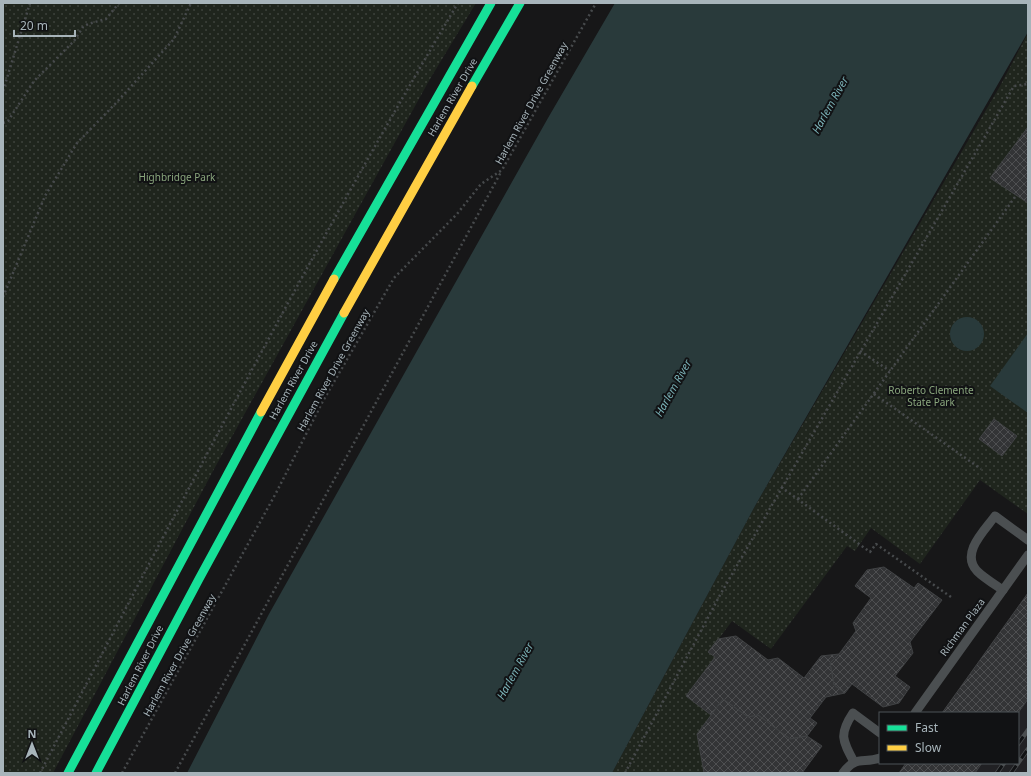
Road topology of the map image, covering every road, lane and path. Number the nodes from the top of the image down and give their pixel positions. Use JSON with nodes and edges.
{"nodes":[{"id":1,"x":30,"y":3,"type":"edge"},
{"id":2,"x":119,"y":3,"type":"edge"},
{"id":3,"x":191,"y":3,"type":"edge"},
{"id":4,"x":458,"y":3,"type":"edge"},
{"id":5,"x":491,"y":3,"type":"edge"},
{"id":6,"x":520,"y":3,"type":"edge"},
{"id":7,"x":596,"y":3,"type":"edge"},
{"id":8,"x":1028,"y":84,"type":"edge"},
{"id":9,"x":3,"y":91,"type":"edge"},
{"id":10,"x":3,"y":123,"type":"edge"},
{"id":11,"x":502,"y":170,"type":"junction"},
{"id":12,"x":1015,"y":197,"type":"dead end"},
{"id":13,"x":3,"y":297,"type":"edge"},
{"id":14,"x":860,"y":351,"type":"junction"},
{"id":15,"x":890,"y":371,"type":"junction"},
{"id":16,"x":874,"y":394,"type":"junction"},
{"id":17,"x":981,"y":469,"type":"dead end"},
{"id":18,"x":781,"y":487,"type":"junction"},
{"id":19,"x":798,"y":499,"type":"junction"},
{"id":20,"x":1028,"y":540,"type":"edge"},
{"id":21,"x":1028,"y":554,"type":"edge"},
{"id":22,"x":1003,"y":590,"type":"junction"},
{"id":23,"x":951,"y":597,"type":"dead end"},
{"id":24,"x":916,"y":712,"type":"edge"},
{"id":25,"x":879,"y":732,"type":"edge"},
{"id":26,"x":879,"y":758,"type":"edge"},
{"id":27,"x":854,"y":762,"type":"junction"},
{"id":28,"x":40,"y":773,"type":"edge"},
{"id":29,"x":68,"y":773,"type":"edge"},
{"id":30,"x":96,"y":773,"type":"edge"},
{"id":31,"x":122,"y":773,"type":"edge"},
{"id":32,"x":175,"y":773,"type":"edge"},
{"id":33,"x":625,"y":773,"type":"edge"},
{"id":34,"x":843,"y":773,"type":"edge"}],
"edges":[{"from":1,"to":9,"type":"path"},
{"from":2,"to":10,"type":"path"},
{"from":3,"to":13,"type":"path"},
{"from":4,"to":28,"type":"path"},
{"from":5,"to":29,"type":"highway","name":"Harlem River Drive"},
{"from":6,"to":30,"type":"highway","name":"Harlem River Drive"},
{"from":7,"to":11,"type":"path","name":"Harlem River Drive Greenway"},
{"from":8,"to":14,"type":"path"},
{"from":11,"to":31,"type":"path","name":"Harlem River Drive Greenway"},
{"from":11,"to":32,"type":"path"},
{"from":12,"to":15,"type":"path"},
{"from":14,"to":15,"type":"path"},
{"from":14,"to":18,"type":"path"},
{"from":15,"to":16,"type":"path"},
{"from":16,"to":17,"type":"path"},
{"from":16,"to":19,"type":"path"},
{"from":18,"to":19,"type":"path"},
{"from":18,"to":33,"type":"path"},
{"from":19,"to":23,"type":"path"},
{"from":20,"to":22,"type":"lane"},
{"from":21,"to":22,"type":"lane","name":"Richman Plaza"},
{"from":22,"to":24,"type":"lane","name":"Richman Plaza"},
{"from":25,"to":27,"type":"lane"},
{"from":26,"to":27,"type":"lane"},
{"from":27,"to":34,"type":"lane"}]}
